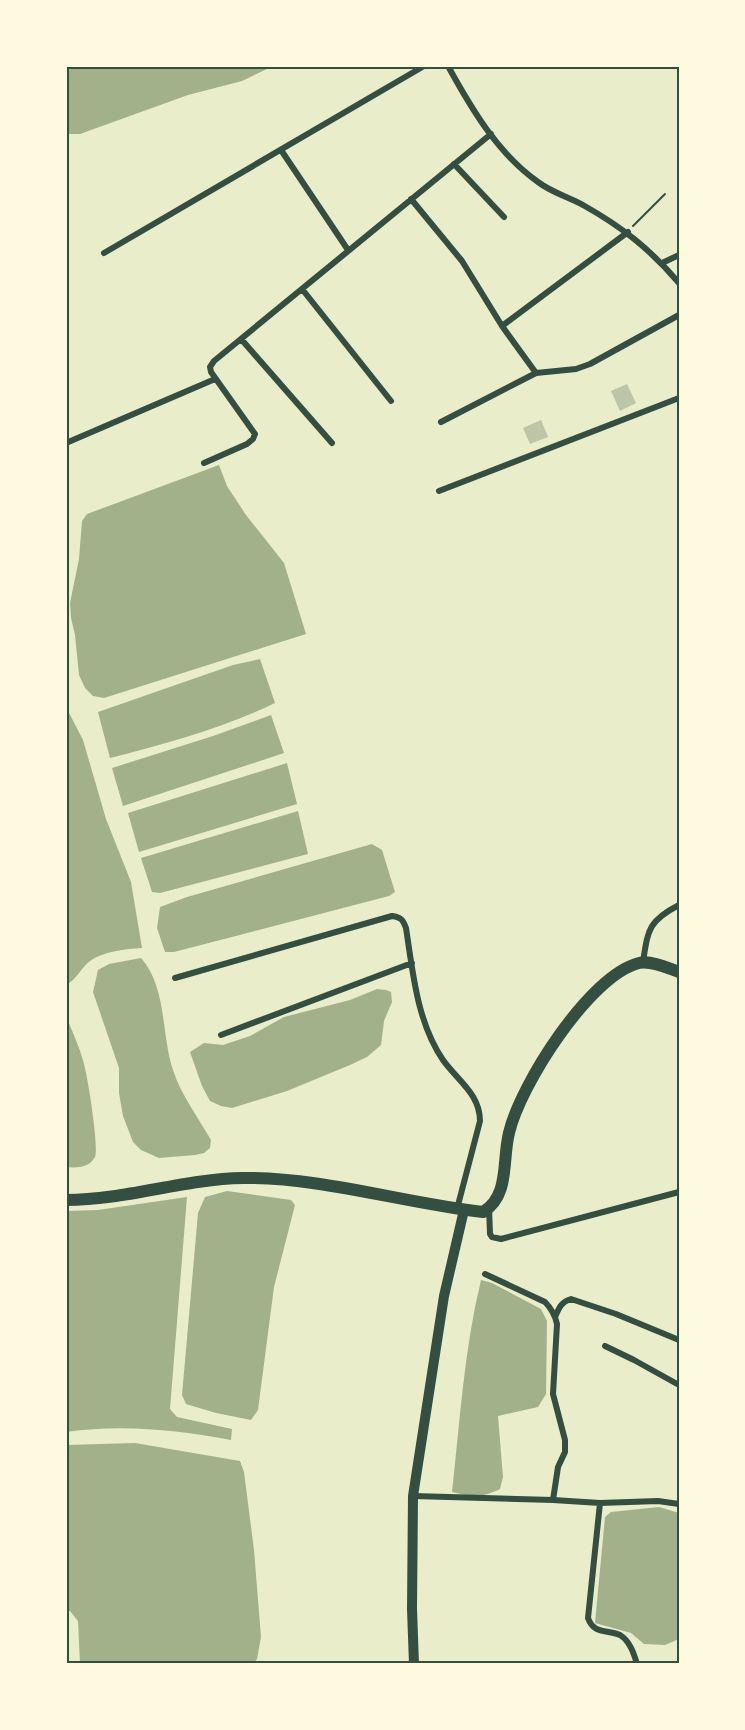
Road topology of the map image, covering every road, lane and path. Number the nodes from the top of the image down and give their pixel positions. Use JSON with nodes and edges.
{"nodes":[{"id":1,"x":424,"y":66,"type":"edge"},
{"id":2,"x":448,"y":66,"type":"edge"},
{"id":3,"x":491,"y":134,"type":"junction"},
{"id":4,"x":281,"y":150,"type":"junction"},
{"id":5,"x":454,"y":164,"type":"junction"},
{"id":6,"x":665,"y":194,"type":"dead end"},
{"id":7,"x":411,"y":199,"type":"junction"},
{"id":8,"x":504,"y":217,"type":"dead end"},
{"id":9,"x":628,"y":232,"type":"junction"},
{"id":10,"x":348,"y":250,"type":"junction"},
{"id":11,"x":104,"y":253,"type":"dead end"},
{"id":12,"x":679,"y":255,"type":"edge"},
{"id":13,"x":662,"y":263,"type":"junction"},
{"id":14,"x":679,"y":283,"type":"edge"},
{"id":15,"x":302,"y":289,"type":"junction"},
{"id":16,"x":679,"y":315,"type":"edge"},
{"id":17,"x":502,"y":326,"type":"junction"},
{"id":18,"x":241,"y":339,"type":"junction"},
{"id":19,"x":536,"y":373,"type":"junction"},
{"id":20,"x":215,"y":379,"type":"junction"},
{"id":21,"x":679,"y":398,"type":"edge"},
{"id":22,"x":391,"y":401,"type":"dead end"},
{"id":23,"x":441,"y":422,"type":"dead end"},
{"id":24,"x":66,"y":443,"type":"edge"},
{"id":25,"x":332,"y":443,"type":"dead end"},
{"id":26,"x":204,"y":463,"type":"dead end"},
{"id":27,"x":439,"y":492,"type":"dead end"},
{"id":28,"x":679,"y":905,"type":"edge"},
{"id":29,"x":643,"y":962,"type":"junction"},
{"id":30,"x":412,"y":963,"type":"junction"},
{"id":31,"x":679,"y":972,"type":"edge"},
{"id":32,"x":175,"y":978,"type":"dead end"},
{"id":33,"x":221,"y":1035,"type":"dead end"},
{"id":34,"x":679,"y":1192,"type":"edge"},
{"id":35,"x":66,"y":1200,"type":"edge"},
{"id":36,"x":473,"y":1210,"type":"junction"},
{"id":37,"x":485,"y":1274,"type":"dead end"},
{"id":38,"x":555,"y":1317,"type":"junction"},
{"id":39,"x":679,"y":1340,"type":"edge"},
{"id":40,"x":605,"y":1346,"type":"dead end"},
{"id":41,"x":679,"y":1385,"type":"edge"},
{"id":42,"x":413,"y":1496,"type":"junction"},
{"id":43,"x":553,"y":1500,"type":"junction"},
{"id":44,"x":600,"y":1503,"type":"junction"},
{"id":45,"x":679,"y":1504,"type":"edge"},
{"id":46,"x":414,"y":1664,"type":"edge"},
{"id":47,"x":637,"y":1664,"type":"edge"}],
"edges":[{"from":1,"to":4,"type":"street"},
{"from":2,"to":3,"type":"street"},
{"from":3,"to":5,"type":"street"},
{"from":3,"to":9,"type":"street"},
{"from":4,"to":10,"type":"street"},
{"from":4,"to":11,"type":"street"},
{"from":5,"to":7,"type":"street"},
{"from":5,"to":8,"type":"street"},
{"from":6,"to":9,"type":"path"},
{"from":7,"to":10,"type":"street"},
{"from":7,"to":17,"type":"street"},
{"from":9,"to":13,"type":"street"},
{"from":9,"to":17,"type":"street"},
{"from":10,"to":15,"type":"street"},
{"from":12,"to":13,"type":"street"},
{"from":13,"to":14,"type":"street"},
{"from":15,"to":18,"type":"street"},
{"from":15,"to":22,"type":"street"},
{"from":16,"to":19,"type":"street"},
{"from":17,"to":19,"type":"street"},
{"from":18,"to":20,"type":"street"},
{"from":18,"to":25,"type":"street"},
{"from":19,"to":23,"type":"street"},
{"from":20,"to":24,"type":"street"},
{"from":20,"to":26,"type":"street"},
{"from":21,"to":27,"type":"street"},
{"from":28,"to":29,"type":"street"},
{"from":29,"to":31,"type":"main road"},
{"from":29,"to":36,"type":"main road"},
{"from":30,"to":32,"type":"street"},
{"from":30,"to":33,"type":"street"},
{"from":30,"to":36,"type":"street"},
{"from":34,"to":36,"type":"street"},
{"from":35,"to":36,"type":"main road"},
{"from":36,"to":42,"type":"street"},
{"from":37,"to":38,"type":"street"},
{"from":38,"to":39,"type":"street"},
{"from":38,"to":43,"type":"street"},
{"from":40,"to":41,"type":"street"},
{"from":42,"to":43,"type":"street"},
{"from":42,"to":46,"type":"street"},
{"from":43,"to":44,"type":"street"},
{"from":44,"to":45,"type":"street"},
{"from":44,"to":47,"type":"street"}]}
